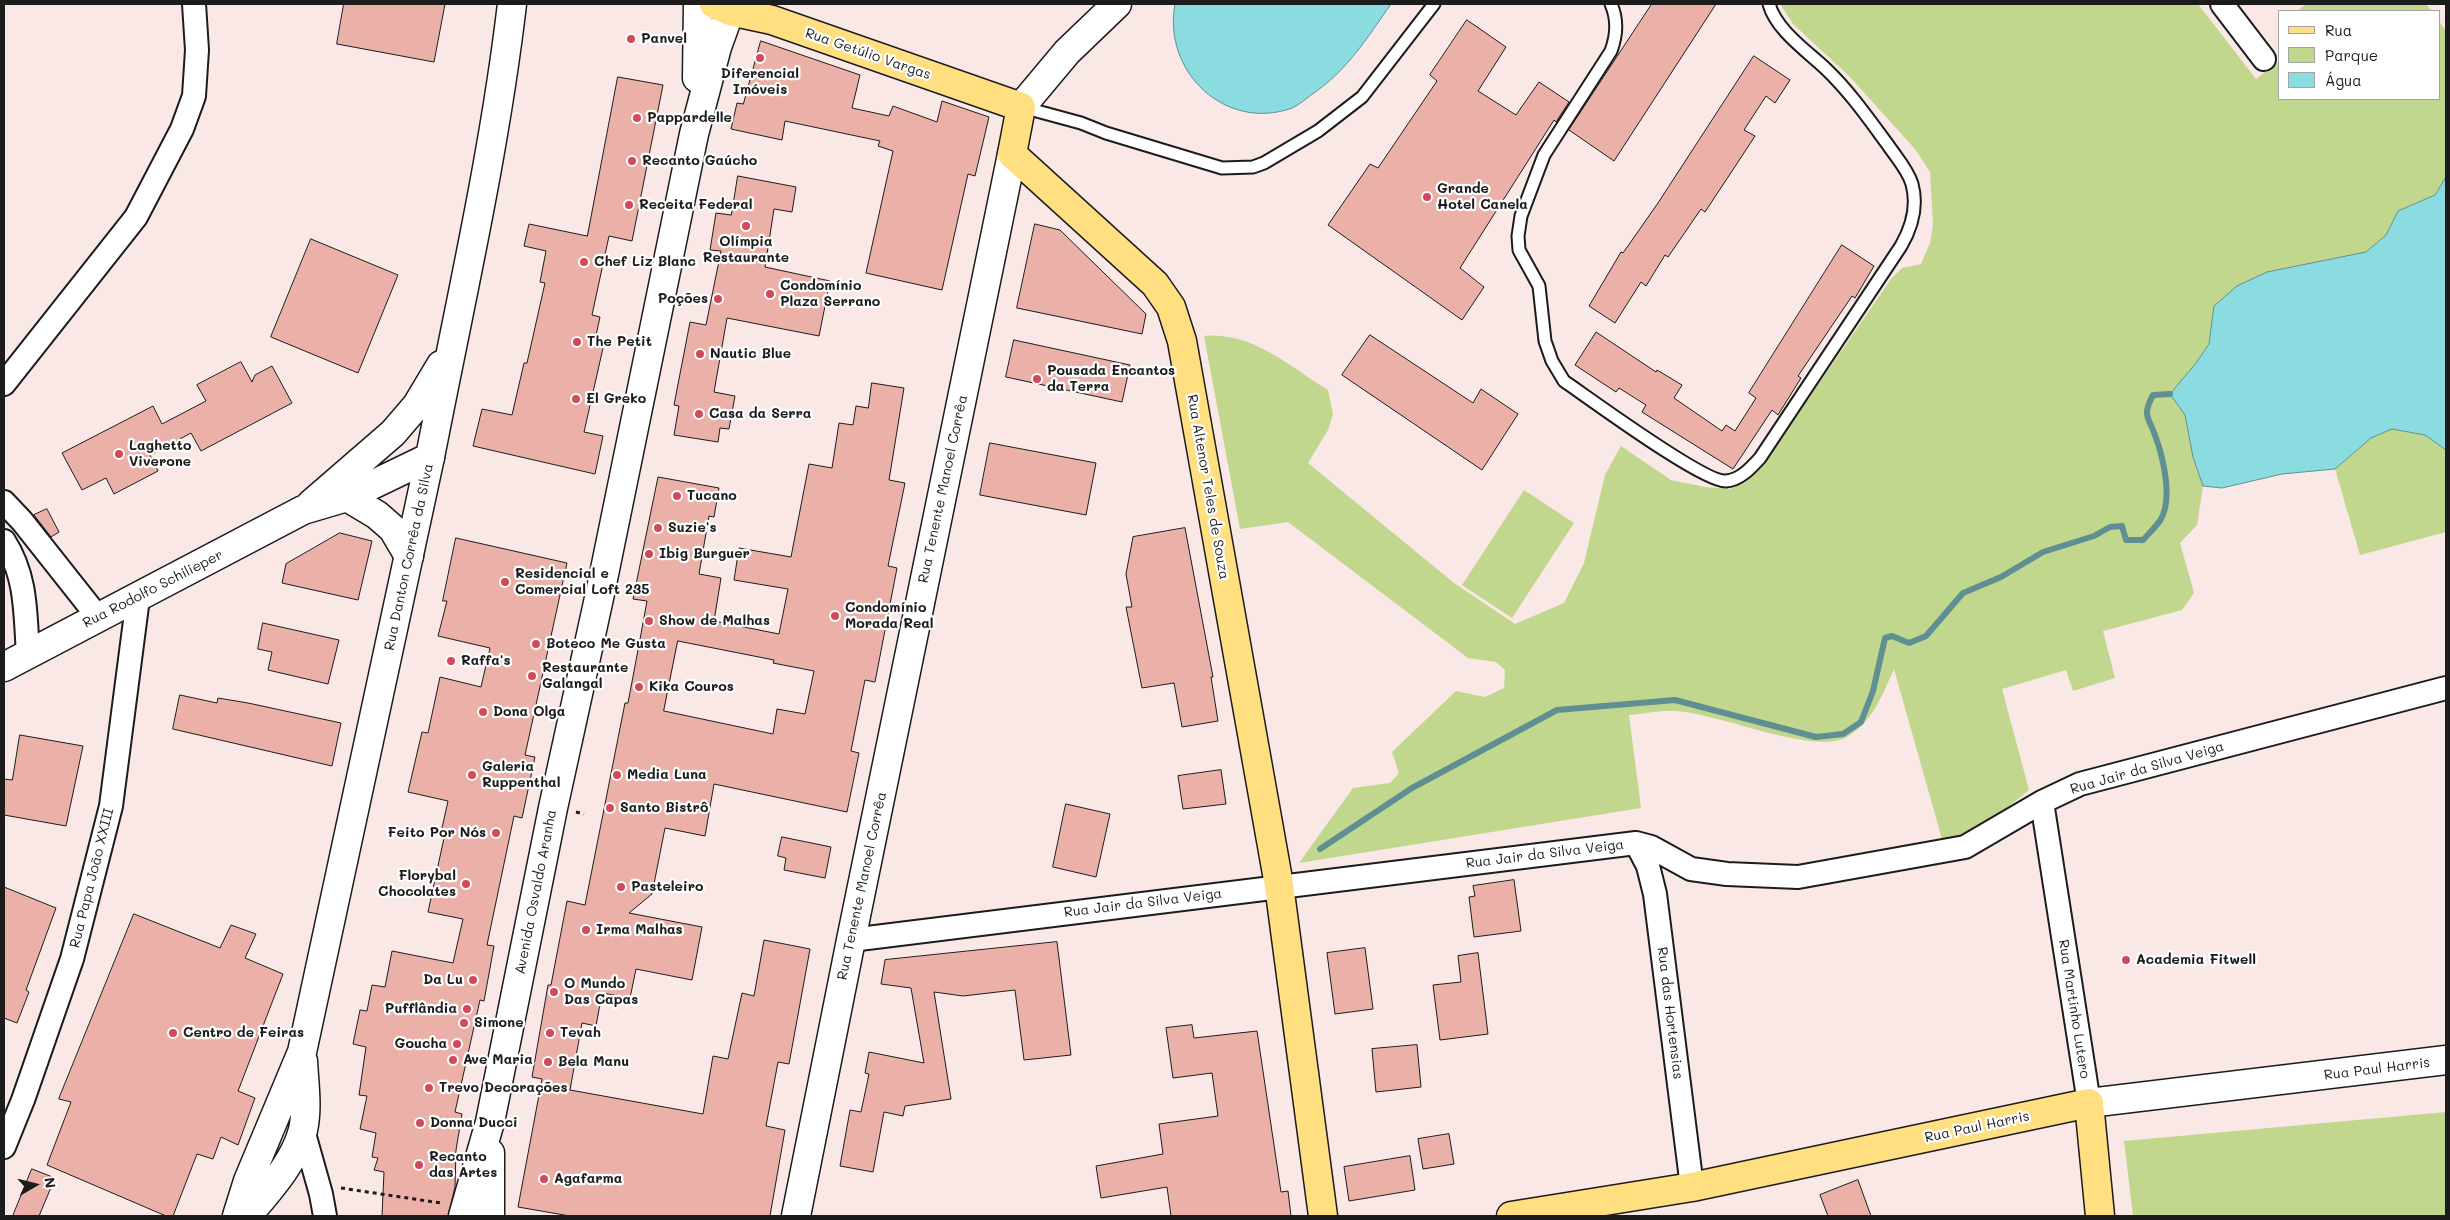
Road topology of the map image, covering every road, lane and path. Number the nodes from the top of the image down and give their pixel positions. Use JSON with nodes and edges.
{"nodes":[{"id":1,"x":194,"y":4,"type":"edge"},
{"id":2,"x":512,"y":4,"type":"edge"},
{"id":3,"x":526,"y":4,"type":"edge"},
{"id":4,"x":698,"y":4,"type":"edge"},
{"id":5,"x":1117,"y":4,"type":"edge"},
{"id":6,"x":1434,"y":4,"type":"edge"},
{"id":7,"x":1612,"y":4,"type":"edge"},
{"id":8,"x":1769,"y":4,"type":"edge"},
{"id":9,"x":2222,"y":4,"type":"edge"},
{"id":10,"x":724,"y":6,"type":"edge"},
{"id":11,"x":2264,"y":59,"type":"dead end"},
{"id":12,"x":506,"y":61,"type":"junction"},
{"id":13,"x":1021,"y":107,"type":"junction"},
{"id":14,"x":694,"y":134,"type":"junction"},
{"id":15,"x":1012,"y":154,"type":"junction"},
{"id":16,"x":452,"y":346,"type":"junction"},
{"id":17,"x":4,"y":384,"type":"edge"},
{"id":18,"x":430,"y":457,"type":"junction"},
{"id":19,"x":348,"y":497,"type":"junction"},
{"id":20,"x":4,"y":502,"type":"edge"},
{"id":21,"x":303,"y":510,"type":"junction"},
{"id":22,"x":4,"y":541,"type":"edge"},
{"id":23,"x":409,"y":556,"type":"junction"},
{"id":24,"x":138,"y":598,"type":"junction"},
{"id":25,"x":98,"y":617,"type":"junction"},
{"id":26,"x":28,"y":654,"type":"junction"},
{"id":27,"x":4,"y":667,"type":"edge"},
{"id":28,"x":2446,"y":688,"type":"edge"},
{"id":29,"x":2042,"y":802,"type":"junction"},
{"id":30,"x":1636,"y":843,"type":"junction"},
{"id":31,"x":1279,"y":885,"type":"junction"},
{"id":32,"x":851,"y":940,"type":"junction"},
{"id":33,"x":302,"y":1052,"type":"junction"},
{"id":34,"x":2446,"y":1060,"type":"edge"},
{"id":35,"x":287,"y":1091,"type":"junction"},
{"id":36,"x":2089,"y":1103,"type":"junction"},
{"id":37,"x":490,"y":1122,"type":"junction"},
{"id":38,"x":303,"y":1130,"type":"junction"},
{"id":39,"x":4,"y":1147,"type":"edge"},
{"id":40,"x":318,"y":1184,"type":"junction"},
{"id":41,"x":1692,"y":1187,"type":"junction"},
{"id":42,"x":464,"y":1211,"type":"edge"},
{"id":43,"x":236,"y":1216,"type":"edge"},
{"id":44,"x":247,"y":1216,"type":"edge"},
{"id":45,"x":325,"y":1216,"type":"edge"},
{"id":46,"x":490,"y":1216,"type":"edge"},
{"id":47,"x":796,"y":1216,"type":"edge"},
{"id":48,"x":1323,"y":1216,"type":"edge"},
{"id":49,"x":1511,"y":1216,"type":"edge"},
{"id":50,"x":2100,"y":1216,"type":"edge"}],
"edges":[{"from":1,"to":17,"type":"street"},
{"from":2,"to":12,"type":"street","name":"Rua Danton Corrêa da Silva"},
{"from":3,"to":12,"type":"street","name":"Rua Danton Corrêa da Silva"},
{"from":4,"to":14,"type":"street","name":"Avenida Osvaldo Aranha"},
{"from":5,"to":13,"type":"street","name":"Rua Tenente Manoel Corrêa"},
{"from":6,"to":13,"type":"lane"},
{"from":7,"to":8,"type":"lane"},
{"from":9,"to":11,"type":"street"},
{"from":10,"to":13,"type":"main road","name":"Rua Getúlio Vargas"},
{"from":10,"to":14,"type":"street","name":"Avenida Osvaldo Aranha"},
{"from":12,"to":16,"type":"street","name":"Rua Danton Corrêa da Silva"},
{"from":13,"to":15,"type":"main road","name":"Rua Tenente Manoel Corrêa"},
{"from":14,"to":37,"type":"street","name":"Avenida Osvaldo Aranha"},
{"from":15,"to":31,"type":"main road","name":"Rua Altenor Teles de Souza"},
{"from":15,"to":32,"type":"street","name":"Rua Tenente Manoel Corrêa"},
{"from":16,"to":18,"type":"street","name":"Rua Danton Corrêa da Silva"},
{"from":16,"to":21,"type":"street","name":"Rua Rodolfo Schilieper"},
{"from":18,"to":19,"type":"street","name":"Rua Rodolfo Schilieper"},
{"from":18,"to":23,"type":"street","name":"Rua Danton Corrêa da Silva"},
{"from":19,"to":21,"type":"street","name":"Rua Rodolfo Schilieper"},
{"from":19,"to":23,"type":"street"},
{"from":20,"to":25,"type":"street"},
{"from":21,"to":24,"type":"street","name":"Rua Rodolfo Schilieper"},
{"from":22,"to":26,"type":"street"},
{"from":23,"to":33,"type":"street","name":"Rua Danton Corrêa da Silva"},
{"from":24,"to":25,"type":"street","name":"Rua Rodolfo Schilieper"},
{"from":24,"to":39,"type":"street","name":"Rua Papa João XXIII"},
{"from":25,"to":26,"type":"street","name":"Rua Rodolfo Schilieper"},
{"from":26,"to":27,"type":"street","name":"Rua Rodolfo Schilieper"},
{"from":28,"to":29,"type":"street","name":"Rua Jair da Silva Veiga"},
{"from":29,"to":30,"type":"street","name":"Rua Jair da Silva Veiga"},
{"from":29,"to":36,"type":"street","name":"Rua Martinho Lutero"},
{"from":30,"to":31,"type":"street","name":"Rua Jair da Silva Veiga"},
{"from":30,"to":41,"type":"street","name":"Rua das Hortensias"},
{"from":31,"to":32,"type":"street","name":"Rua Jair da Silva Veiga"},
{"from":31,"to":48,"type":"main road","name":"Rua Altenor Teles de Souza"},
{"from":32,"to":47,"type":"street","name":"Rua Tenente Manoel Corrêa"},
{"from":33,"to":35,"type":"street","name":"Rua Danton Corrêa da Silva"},
{"from":33,"to":38,"type":"street","name":"Rua Danton Corrêa da Silva"},
{"from":34,"to":36,"type":"street","name":"Rua Paul Harris"},
{"from":35,"to":38,"type":"street"},
{"from":35,"to":43,"type":"street","name":"Rua Danton Corrêa da Silva"},
{"from":36,"to":41,"type":"main road","name":"Rua Paul Harris"},
{"from":36,"to":50,"type":"main road","name":"Rua Martinho Lutero"},
{"from":37,"to":42,"type":"street","name":"Avenida Osvaldo Aranha"},
{"from":37,"to":46,"type":"street","name":"Avenida Osvaldo Aranha"},
{"from":38,"to":40,"type":"street"},
{"from":38,"to":44,"type":"street","name":"Rua Danton Corrêa da Silva"},
{"from":40,"to":42,"type":"path"},
{"from":40,"to":45,"type":"street"},
{"from":41,"to":49,"type":"main road","name":"Rua Paul Harris"}]}
